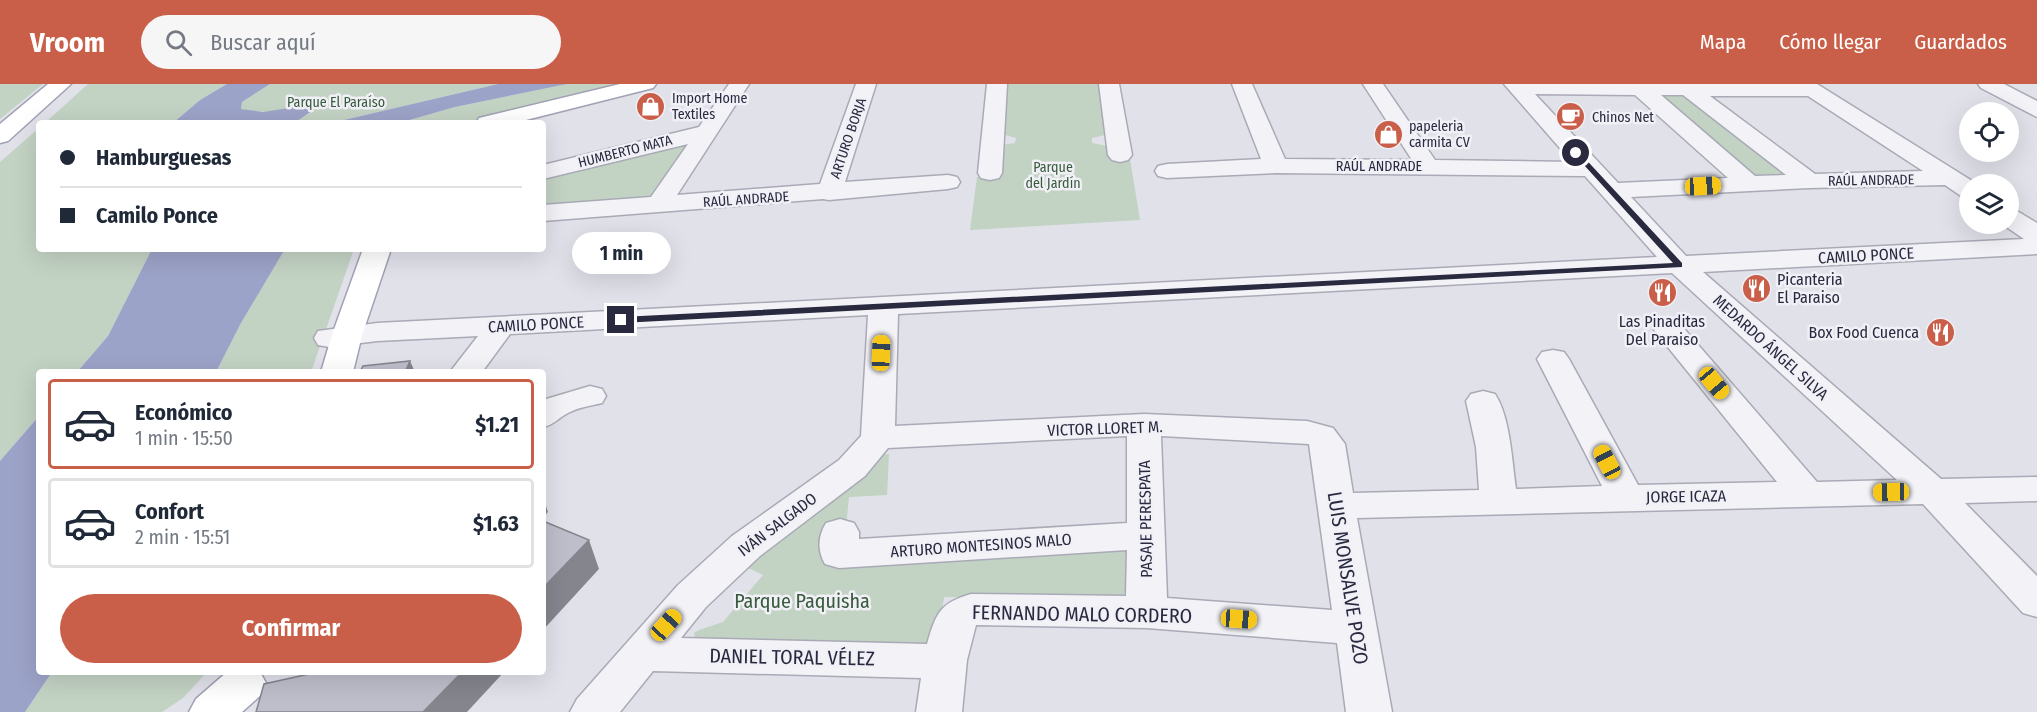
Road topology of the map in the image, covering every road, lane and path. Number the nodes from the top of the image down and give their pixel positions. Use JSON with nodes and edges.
{"nodes":[{"id":1,"x":61,"y":84,"type":"edge"},
{"id":2,"x":646,"y":84,"type":"edge"},
{"id":3,"x":739,"y":84,"type":"edge"},
{"id":4,"x":866,"y":84,"type":"edge"},
{"id":5,"x":997,"y":84,"type":"edge"},
{"id":6,"x":1109,"y":84,"type":"edge"},
{"id":7,"x":1242,"y":84,"type":"edge"},
{"id":8,"x":1373,"y":84,"type":"edge"},
{"id":9,"x":1988,"y":84,"type":"edge"},
{"id":10,"x":1516,"y":86,"type":"edge"},
{"id":11,"x":1808,"y":87,"type":"edge"},
{"id":12,"x":1642,"y":90,"type":"junction"},
{"id":13,"x":1689,"y":90,"type":"junction"},
{"id":14,"x":2037,"y":110,"type":"edge"},
{"id":15,"x":500,"y":120,"type":"edge"},
{"id":16,"x":707,"y":132,"type":"junction"},
{"id":17,"x":0,"y":136,"type":"edge"},
{"id":18,"x":1120,"y":155,"type":"dead end"},
{"id":19,"x":1276,"y":166,"type":"junction"},
{"id":20,"x":1428,"y":166,"type":"junction"},
{"id":21,"x":1591,"y":169,"type":"junction"},
{"id":22,"x":546,"y":171,"type":"edge"},
{"id":23,"x":1167,"y":171,"type":"dead end"},
{"id":24,"x":990,"y":173,"type":"dead end"},
{"id":25,"x":1809,"y":181,"type":"junction"},
{"id":26,"x":948,"y":182,"type":"dead end"},
{"id":27,"x":1959,"y":183,"type":"edge"},
{"id":28,"x":1749,"y":184,"type":"junction"},
{"id":29,"x":1959,"y":184,"type":"edge"},
{"id":30,"x":1612,"y":191,"type":"junction"},
{"id":31,"x":829,"y":193,"type":"junction"},
{"id":32,"x":658,"y":205,"type":"junction"},
{"id":33,"x":546,"y":213,"type":"edge"},
{"id":34,"x":2019,"y":223,"type":"edge"},
{"id":35,"x":2037,"y":235,"type":"edge"},
{"id":36,"x":2037,"y":246,"type":"edge"},
{"id":37,"x":376,"y":252,"type":"edge"},
{"id":38,"x":1679,"y":265,"type":"junction"},
{"id":39,"x":883,"y":306,"type":"junction"},
{"id":40,"x":501,"y":326,"type":"junction"},
{"id":41,"x":1670,"y":330,"type":"dead end"},
{"id":42,"x":338,"y":336,"type":"junction"},
{"id":43,"x":1553,"y":359,"type":"dead end"},
{"id":44,"x":337,"y":369,"type":"edge"},
{"id":45,"x":468,"y":369,"type":"edge"},
{"id":46,"x":590,"y":396,"type":"dead end"},
{"id":47,"x":1483,"y":401,"type":"dead end"},
{"id":48,"x":546,"y":413,"type":"edge"},
{"id":49,"x":1144,"y":425,"type":"junction"},
{"id":50,"x":878,"y":438,"type":"junction"},
{"id":51,"x":1328,"y":444,"type":"joint"},
{"id":52,"x":2037,"y":489,"type":"edge"},
{"id":53,"x":1933,"y":492,"type":"junction"},
{"id":54,"x":1806,"y":493,"type":"junction"},
{"id":55,"x":1626,"y":498,"type":"junction"},
{"id":56,"x":1499,"y":502,"type":"junction"},
{"id":57,"x":1336,"y":506,"type":"junction"},
{"id":58,"x":840,"y":532,"type":"dead end"},
{"id":59,"x":1145,"y":535,"type":"junction"},
{"id":60,"x":2037,"y":602,"type":"edge"},
{"id":61,"x":1147,"y":612,"type":"junction"},
{"id":62,"x":1355,"y":628,"type":"junction"},
{"id":63,"x":641,"y":654,"type":"junction"},
{"id":64,"x":944,"y":661,"type":"junction"},
{"id":65,"x":593,"y":712,"type":"edge"},
{"id":66,"x":939,"y":712,"type":"edge"},
{"id":67,"x":1369,"y":712,"type":"edge"}],
"edges":[{"from":1,"to":17,"type":"main road"},
{"from":2,"to":15,"type":"main road"},
{"from":3,"to":16,"type":"street"},
{"from":4,"to":31,"type":"street","name":"ARTURO BORJA"},
{"from":5,"to":24,"type":"street"},
{"from":6,"to":18,"type":"street"},
{"from":7,"to":19,"type":"street"},
{"from":8,"to":20,"type":"street"},
{"from":9,"to":14,"type":"street"},
{"from":10,"to":12,"type":"street"},
{"from":10,"to":21,"type":"street","name":"MEDARDO ÁNGEL SILVA"},
{"from":11,"to":13,"type":"street"},
{"from":11,"to":27,"type":"street"},
{"from":12,"to":13,"type":"street"},
{"from":12,"to":28,"type":"street"},
{"from":13,"to":25,"type":"street"},
{"from":16,"to":22,"type":"street","name":"HUMBERTO MATA"},
{"from":16,"to":32,"type":"street"},
{"from":19,"to":20,"type":"street","name":"RAÚL ANDRADE"},
{"from":19,"to":23,"type":"street","name":"RAÚL ANDRADE"},
{"from":20,"to":21,"type":"street","name":"RAÚL ANDRADE"},
{"from":21,"to":30,"type":"street","name":"MEDARDO ÁNGEL SILVA"},
{"from":25,"to":28,"type":"street","name":"RAÚL ANDRADE"},
{"from":25,"to":29,"type":"street","name":"RAÚL ANDRADE"},
{"from":26,"to":31,"type":"street","name":"RAÚL ANDRADE"},
{"from":28,"to":30,"type":"street","name":"RAÚL ANDRADE"},
{"from":30,"to":38,"type":"street","name":"MEDARDO ÁNGEL SILVA"},
{"from":31,"to":32,"type":"street","name":"RAÚL ANDRADE"},
{"from":32,"to":33,"type":"street","name":"RAÚL ANDRADE"},
{"from":34,"to":35,"type":"street"},
{"from":36,"to":38,"type":"street","name":"CAMILO PONCE"},
{"from":37,"to":42,"type":"main road"},
{"from":38,"to":39,"type":"street","name":"CAMILO PONCE"},
{"from":38,"to":53,"type":"street","name":"MEDARDO ÁNGEL SILVA"},
{"from":39,"to":40,"type":"street","name":"CAMILO PONCE"},
{"from":39,"to":50,"type":"street"},
{"from":40,"to":42,"type":"street","name":"CAMILO PONCE"},
{"from":40,"to":45,"type":"street"},
{"from":41,"to":54,"type":"street"},
{"from":42,"to":44,"type":"main road"},
{"from":43,"to":55,"type":"street"},
{"from":46,"to":48,"type":"street"},
{"from":47,"to":56,"type":"street"},
{"from":49,"to":50,"type":"street","name":"VICTOR LLORET M."},
{"from":49,"to":51,"type":"street","name":"VICTOR LLORET M."},
{"from":49,"to":59,"type":"street","name":"PASAJE PERESPATA"},
{"from":50,"to":63,"type":"street","name":"IVÁN SALGADO"},
{"from":51,"to":57,"type":"street","name":"LUIS MONSALVE POZO"},
{"from":52,"to":53,"type":"street","name":"JORGE ICAZA"},
{"from":53,"to":54,"type":"street","name":"JORGE ICAZA"},
{"from":53,"to":60,"type":"street","name":"MEDARDO ÁNGEL SILVA"},
{"from":54,"to":55,"type":"street","name":"JORGE ICAZA"},
{"from":55,"to":56,"type":"street","name":"JORGE ICAZA"},
{"from":56,"to":57,"type":"street","name":"JORGE ICAZA"},
{"from":57,"to":62,"type":"street","name":"LUIS MONSALVE POZO"},
{"from":58,"to":59,"type":"street","name":"ARTURO MONTESINOS MALO"},
{"from":59,"to":61,"type":"street","name":"PASAJE PERESPATA"},
{"from":61,"to":62,"type":"street","name":"FERNANDO MALO CORDERO"},
{"from":61,"to":64,"type":"street","name":"FERNANDO MALO CORDERO"},
{"from":62,"to":67,"type":"street","name":"LUIS MONSALVE POZO"},
{"from":63,"to":64,"type":"street","name":"DANIEL TORAL VÉLEZ"},
{"from":63,"to":65,"type":"street","name":"IVÁN SALGADO"},
{"from":64,"to":66,"type":"street"}]}
